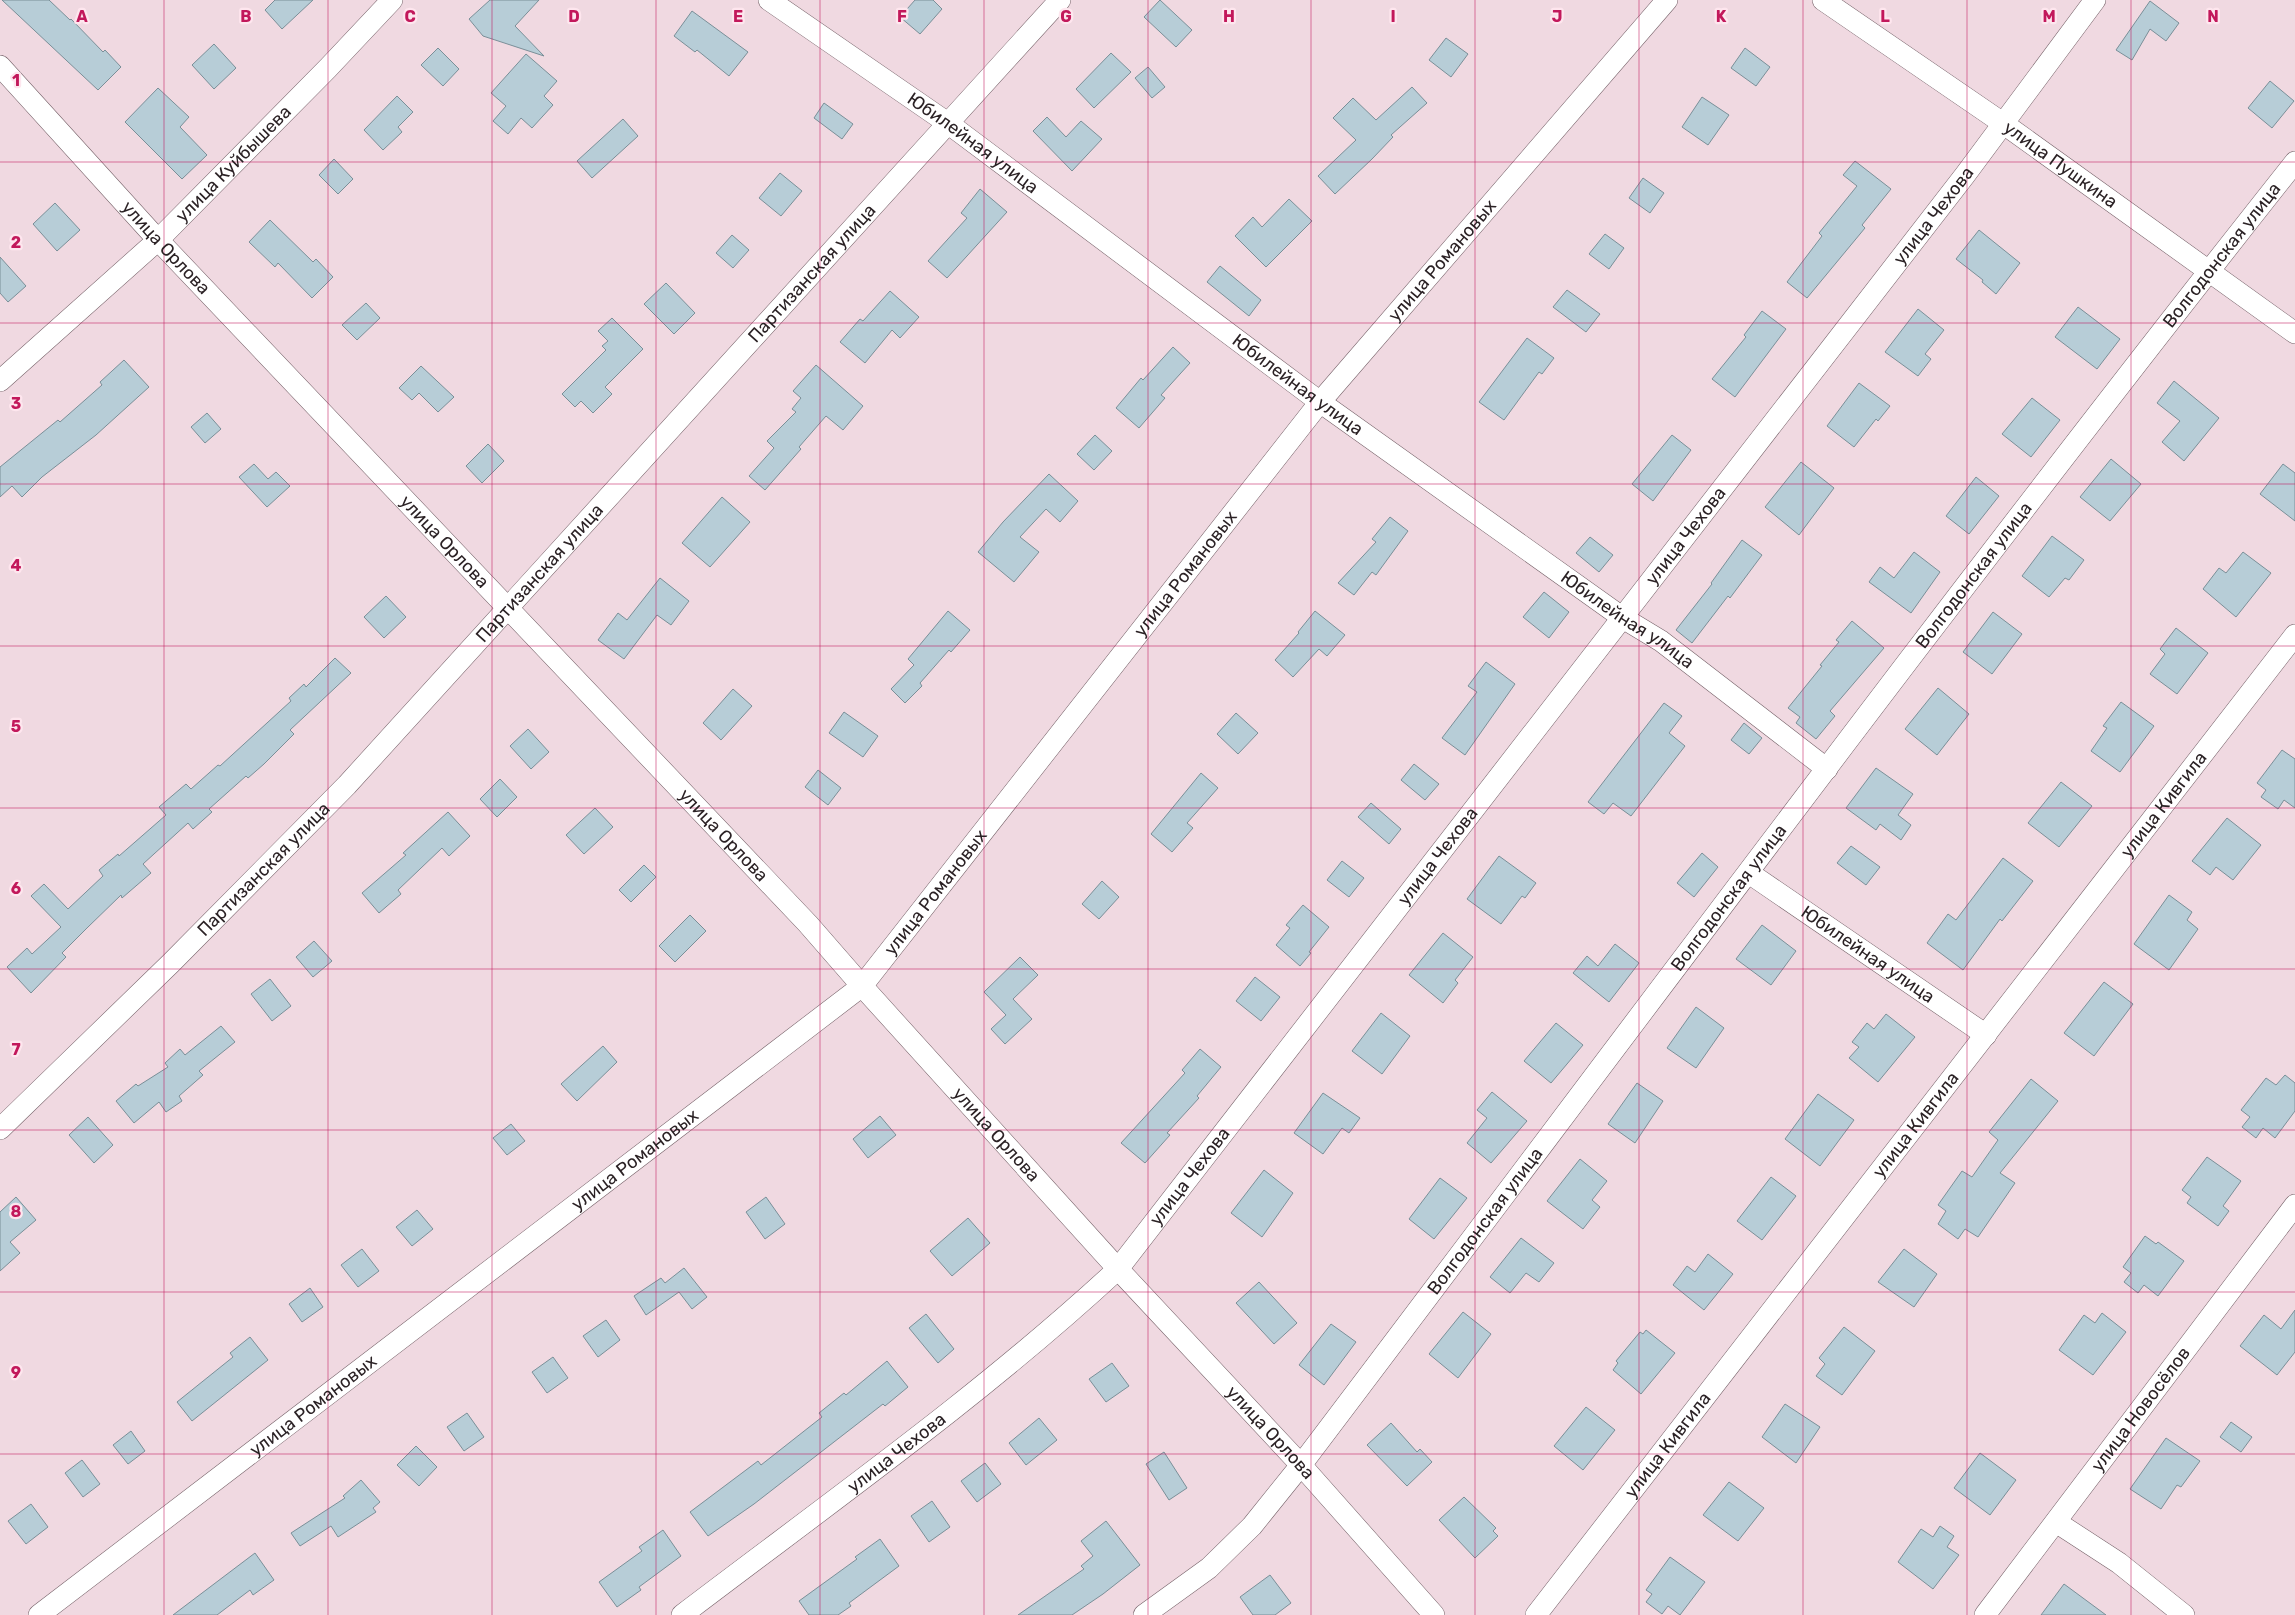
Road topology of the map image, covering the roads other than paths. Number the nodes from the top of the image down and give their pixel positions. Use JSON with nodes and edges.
{"nodes":[{"id":1,"x":392,"y":0,"type":"edge"},
{"id":2,"x":768,"y":0,"type":"edge"},
{"id":3,"x":1060,"y":0,"type":"edge"},
{"id":4,"x":1667,"y":0,"type":"edge"},
{"id":5,"x":1823,"y":0,"type":"edge"},
{"id":6,"x":2095,"y":0,"type":"edge"},
{"id":7,"x":0,"y":66,"type":"edge"},
{"id":8,"x":949,"y":124,"type":"junction"},
{"id":9,"x":2004,"y":124,"type":"junction"},
{"id":10,"x":2295,"y":162,"type":"edge"},
{"id":11,"x":158,"y":240,"type":"junction"},
{"id":12,"x":2208,"y":271,"type":"junction"},
{"id":13,"x":2295,"y":332,"type":"edge"},
{"id":14,"x":0,"y":381,"type":"edge"},
{"id":15,"x":1320,"y":402,"type":"junction"},
{"id":16,"x":508,"y":609,"type":"junction"},
{"id":17,"x":1623,"y":618,"type":"junction"},
{"id":18,"x":2295,"y":635,"type":"edge"},
{"id":19,"x":1827,"y":769,"type":"junction"},
{"id":20,"x":1749,"y":874,"type":"junction"},
{"id":21,"x":862,"y":986,"type":"junction"},
{"id":22,"x":1986,"y":1034,"type":"junction"},
{"id":23,"x":0,"y":1129,"type":"edge"},
{"id":24,"x":2295,"y":1205,"type":"edge"},
{"id":25,"x":1118,"y":1270,"type":"junction"},
{"id":26,"x":1301,"y":1465,"type":"junction"},
{"id":27,"x":2056,"y":1522,"type":"junction"},
{"id":28,"x":39,"y":1615,"type":"edge"},
{"id":29,"x":682,"y":1615,"type":"edge"},
{"id":30,"x":1144,"y":1615,"type":"edge"},
{"id":31,"x":1434,"y":1615,"type":"edge"},
{"id":32,"x":1536,"y":1615,"type":"edge"},
{"id":33,"x":1985,"y":1615,"type":"edge"},
{"id":34,"x":2184,"y":1615,"type":"edge"}],
"edges":[{"from":1,"to":11,"type":"street","name":"улица Куйбышева"},
{"from":2,"to":8,"type":"street","name":"Юбилейная улица"},
{"from":3,"to":8,"type":"street","name":"Партизанская улица"},
{"from":4,"to":15,"type":"street","name":"улица Романовых"},
{"from":5,"to":9,"type":"street","name":"улица Пушкина"},
{"from":6,"to":9,"type":"street","name":"улица Чехова"},
{"from":7,"to":11,"type":"street","name":"улица Орлова"},
{"from":8,"to":15,"type":"street","name":"Юбилейная улица"},
{"from":8,"to":16,"type":"street","name":"Партизанская улица"},
{"from":9,"to":12,"type":"street","name":"улица Пушкина"},
{"from":9,"to":17,"type":"street","name":"улица Чехова"},
{"from":10,"to":12,"type":"street","name":"Волгодонская улица"},
{"from":11,"to":14,"type":"street","name":"улица Куйбышева"},
{"from":11,"to":16,"type":"street","name":"улица Орлова"},
{"from":12,"to":13,"type":"street","name":"улица Пушкина"},
{"from":12,"to":19,"type":"street","name":"Волгодонская улица"},
{"from":15,"to":17,"type":"street","name":"Юбилейная улица"},
{"from":15,"to":21,"type":"street","name":"улица Романовых"},
{"from":16,"to":21,"type":"street","name":"улица Орлова"},
{"from":16,"to":23,"type":"street","name":"Партизанская улица"},
{"from":17,"to":19,"type":"street","name":"Юбилейная улица"},
{"from":17,"to":25,"type":"street","name":"улица Чехова"},
{"from":18,"to":22,"type":"street","name":"улица Кивгила"},
{"from":19,"to":20,"type":"street","name":"Волгодонская улица"},
{"from":20,"to":22,"type":"street","name":"Юбилейная улица"},
{"from":20,"to":26,"type":"street","name":"Волгодонская улица"},
{"from":21,"to":25,"type":"street","name":"улица Орлова"},
{"from":21,"to":28,"type":"street","name":"улица Романовых"},
{"from":22,"to":32,"type":"street","name":"улица Кивгила"},
{"from":24,"to":27,"type":"street","name":"улица Новосёлов"},
{"from":25,"to":26,"type":"street","name":"улица Орлова"},
{"from":25,"to":29,"type":"street","name":"улица Чехова"},
{"from":26,"to":30,"type":"street","name":"Волгодонская улица"},
{"from":26,"to":31,"type":"street","name":"улица Орлова"},
{"from":27,"to":33,"type":"street","name":"улица Новосёлов"},
{"from":27,"to":34,"type":"street"}]}
